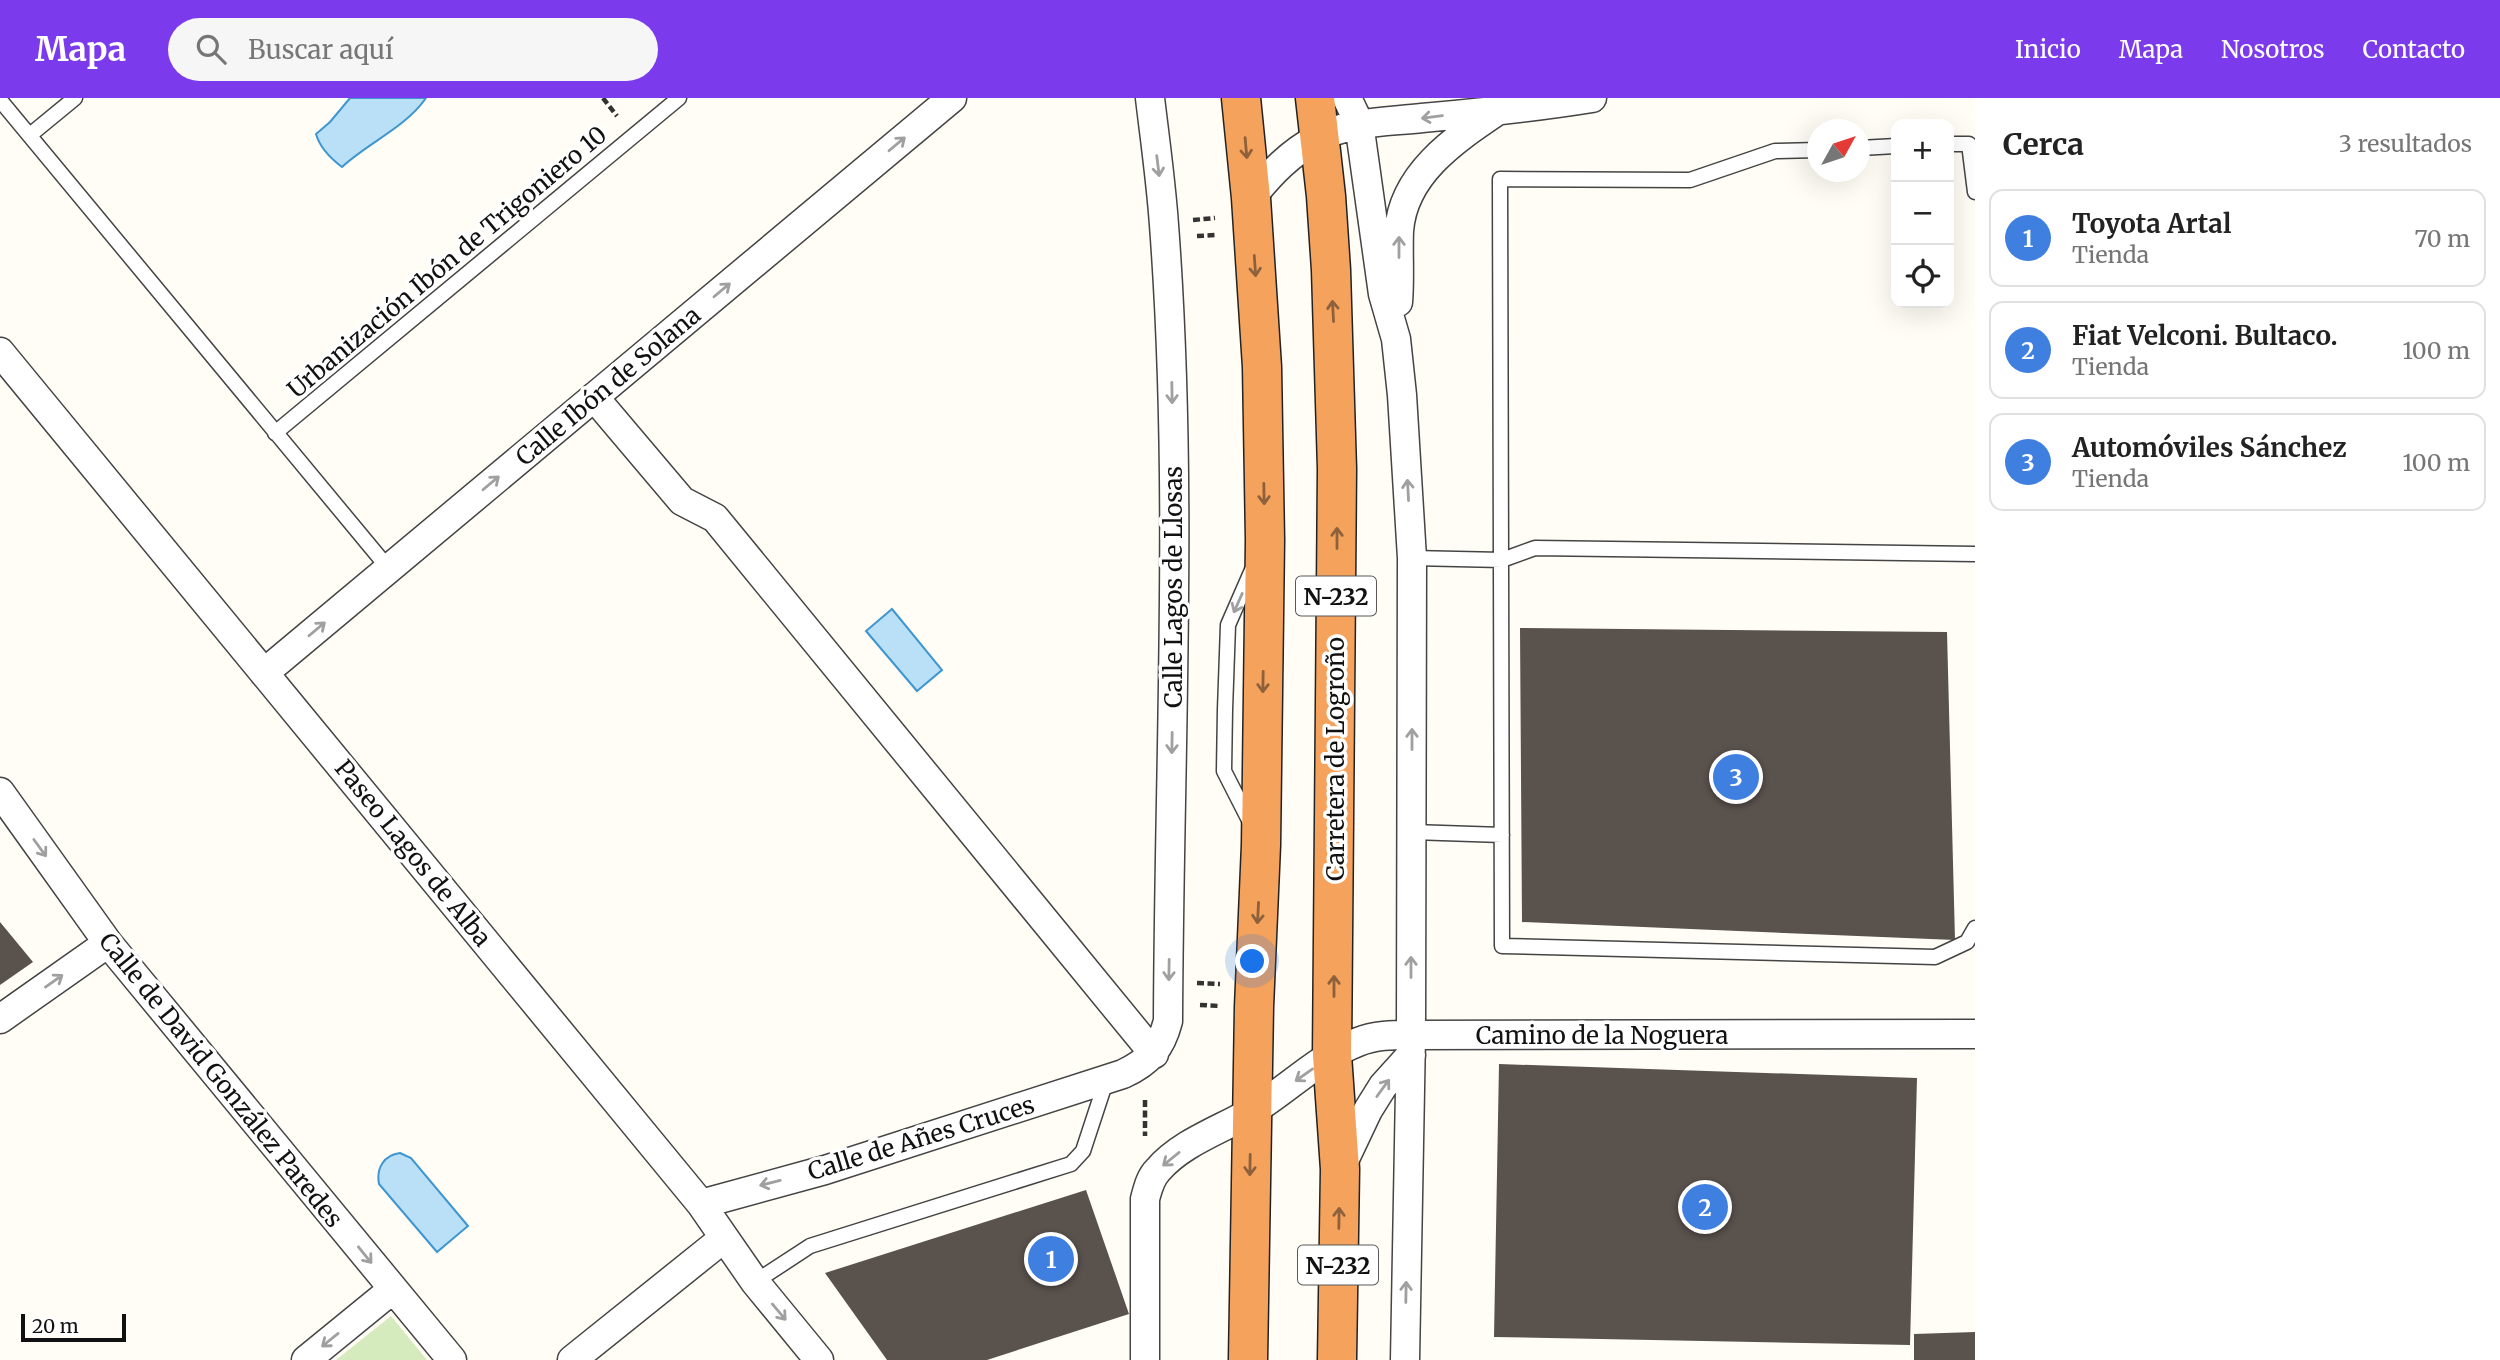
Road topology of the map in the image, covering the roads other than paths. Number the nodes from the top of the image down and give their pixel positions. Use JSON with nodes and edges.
{"nodes":[{"id":1,"x":75,"y":98,"type":"edge"},
{"id":2,"x":679,"y":98,"type":"edge"},
{"id":3,"x":952,"y":98,"type":"edge"},
{"id":4,"x":1150,"y":98,"type":"edge"},
{"id":5,"x":1241,"y":98,"type":"edge"},
{"id":6,"x":1315,"y":98,"type":"edge"},
{"id":7,"x":1347,"y":98,"type":"edge"},
{"id":8,"x":1592,"y":98,"type":"edge"},
{"id":9,"x":0,"y":100,"type":"edge"},
{"id":10,"x":1500,"y":109,"type":"junction"},
{"id":11,"x":1359,"y":123,"type":"junction"},
{"id":12,"x":30,"y":135,"type":"junction"},
{"id":13,"x":1319,"y":137,"type":"junction"},
{"id":14,"x":1954,"y":144,"type":"edge"},
{"id":15,"x":1891,"y":146,"type":"edge"},
{"id":16,"x":1870,"y":147,"type":"edge"},
{"id":17,"x":1807,"y":150,"type":"edge"},
{"id":18,"x":1975,"y":192,"type":"edge"},
{"id":19,"x":1251,"y":198,"type":"junction"},
{"id":20,"x":1396,"y":340,"type":"junction"},
{"id":21,"x":0,"y":352,"type":"edge"},
{"id":22,"x":594,"y":397,"type":"junction"},
{"id":23,"x":275,"y":433,"type":"junction"},
{"id":24,"x":1975,"y":554,"type":"edge"},
{"id":25,"x":1412,"y":558,"type":"junction"},
{"id":26,"x":1502,"y":561,"type":"junction"},
{"id":27,"x":389,"y":569,"type":"junction"},
{"id":28,"x":264,"y":673,"type":"junction"},
{"id":29,"x":0,"y":792,"type":"edge"},
{"id":30,"x":1412,"y":832,"type":"junction"},
{"id":31,"x":1502,"y":835,"type":"junction"},
{"id":32,"x":1975,"y":928,"type":"edge"},
{"id":33,"x":108,"y":943,"type":"junction"},
{"id":34,"x":0,"y":1019,"type":"edge"},
{"id":35,"x":1974,"y":1032,"type":"edge"},
{"id":36,"x":1411,"y":1045,"type":"junction"},
{"id":37,"x":1332,"y":1055,"type":"junction"},
{"id":38,"x":1147,"y":1061,"type":"junction"},
{"id":39,"x":1105,"y":1081,"type":"junction"},
{"id":40,"x":1251,"y":1112,"type":"junction"},
{"id":41,"x":1340,"y":1169,"type":"junction"},
{"id":42,"x":701,"y":1203,"type":"junction"},
{"id":43,"x":724,"y":1238,"type":"junction"},
{"id":44,"x":755,"y":1282,"type":"junction"},
{"id":45,"x":393,"y":1289,"type":"junction"},
{"id":46,"x":306,"y":1360,"type":"edge"},
{"id":47,"x":452,"y":1360,"type":"edge"},
{"id":48,"x":572,"y":1360,"type":"edge"},
{"id":49,"x":819,"y":1360,"type":"edge"},
{"id":50,"x":1145,"y":1360,"type":"edge"},
{"id":51,"x":1248,"y":1360,"type":"edge"},
{"id":52,"x":1337,"y":1360,"type":"edge"},
{"id":53,"x":1405,"y":1360,"type":"edge"}],
"edges":[{"from":1,"to":12,"type":"lane"},
{"from":2,"to":23,"type":"lane","name":"Urbanización Ibón de Trigoniero 10"},
{"from":22,"to":3,"type":"street","name":"Calle Ibón de Solana","one_way":true},
{"from":4,"to":38,"type":"street","name":"Calle Lagos de Llosas","one_way":true},
{"from":5,"to":19,"type":"highway","number":"N-232","one_way":true},
{"from":6,"to":13,"type":"highway","name":"Carretera de Logroño","number":"N-232"},
{"from":7,"to":11,"type":"street"},
{"from":8,"to":10,"type":"street"},
{"from":9,"to":12,"type":"lane"},
{"from":10,"to":11,"type":"street","one_way":true},
{"from":20,"to":10,"type":"street","one_way":true},
{"from":11,"to":13,"type":"street"},
{"from":11,"to":20,"type":"street"},
{"from":12,"to":23,"type":"lane"},
{"from":13,"to":19,"type":"street"},
{"from":37,"to":13,"type":"highway","name":"Carretera de Logroño","number":"N-232","one_way":true},
{"from":14,"to":18,"type":"lane"},
{"from":15,"to":16,"type":"lane"},
{"from":17,"to":26,"type":"lane"},
{"from":19,"to":40,"type":"highway","number":"N-232","one_way":true},
{"from":25,"to":20,"type":"street","one_way":true},
{"from":21,"to":28,"type":"street","name":"Paseo Lagos de Alba"},
{"from":27,"to":22,"type":"street","name":"Calle Ibón de Solana","one_way":true},
{"from":22,"to":38,"type":"street"},
{"from":23,"to":27,"type":"lane"},
{"from":24,"to":26,"type":"lane"},
{"from":25,"to":26,"type":"lane"},
{"from":30,"to":25,"type":"street","one_way":true},
{"from":26,"to":31,"type":"lane"},
{"from":28,"to":27,"type":"street","name":"Calle Ibón de Solana","one_way":true},
{"from":28,"to":42,"type":"street","name":"Paseo Lagos de Alba"},
{"from":29,"to":33,"type":"street","name":"Calle de David González Paredes","one_way":true},
{"from":30,"to":31,"type":"lane"},
{"from":36,"to":30,"type":"street","one_way":true},
{"from":31,"to":32,"type":"lane"},
{"from":34,"to":33,"type":"street","one_way":true},
{"from":33,"to":45,"type":"street","name":"Calle de David González Paredes","one_way":true},
{"from":35,"to":36,"type":"street","name":"Camino de la Noguera"},
{"from":36,"to":37,"type":"street","name":"Camino de la Noguera"},
{"from":41,"to":36,"type":"street","name":"Carretera de Logroño","one_way":true},
{"from":53,"to":36,"type":"street","one_way":true},
{"from":37,"to":40,"type":"street","name":"Camino de la Noguera","one_way":true},
{"from":37,"to":41,"type":"highway","name":"Carretera de Logroño","number":"N-232"},
{"from":38,"to":39,"type":"street","name":"Calle de Añes Cruces"},
{"from":39,"to":42,"type":"street","name":"Calle de Añes Cruces","one_way":true},
{"from":39,"to":44,"type":"lane"},
{"from":40,"to":50,"type":"street","one_way":true},
{"from":40,"to":51,"type":"highway","number":"N-232","one_way":true},
{"from":52,"to":41,"type":"highway","name":"Carretera de Logroño","number":"N-232","one_way":true},
{"from":42,"to":43,"type":"street","name":"Paseo Lagos de Alba"},
{"from":43,"to":44,"type":"street","name":"Paseo Lagos de Alba"},
{"from":43,"to":48,"type":"street"},
{"from":44,"to":49,"type":"street","name":"Paseo Lagos de Alba","one_way":true},
{"from":45,"to":46,"type":"street","one_way":true},
{"from":45,"to":47,"type":"street","name":"Calle de David González Paredes"}]}
